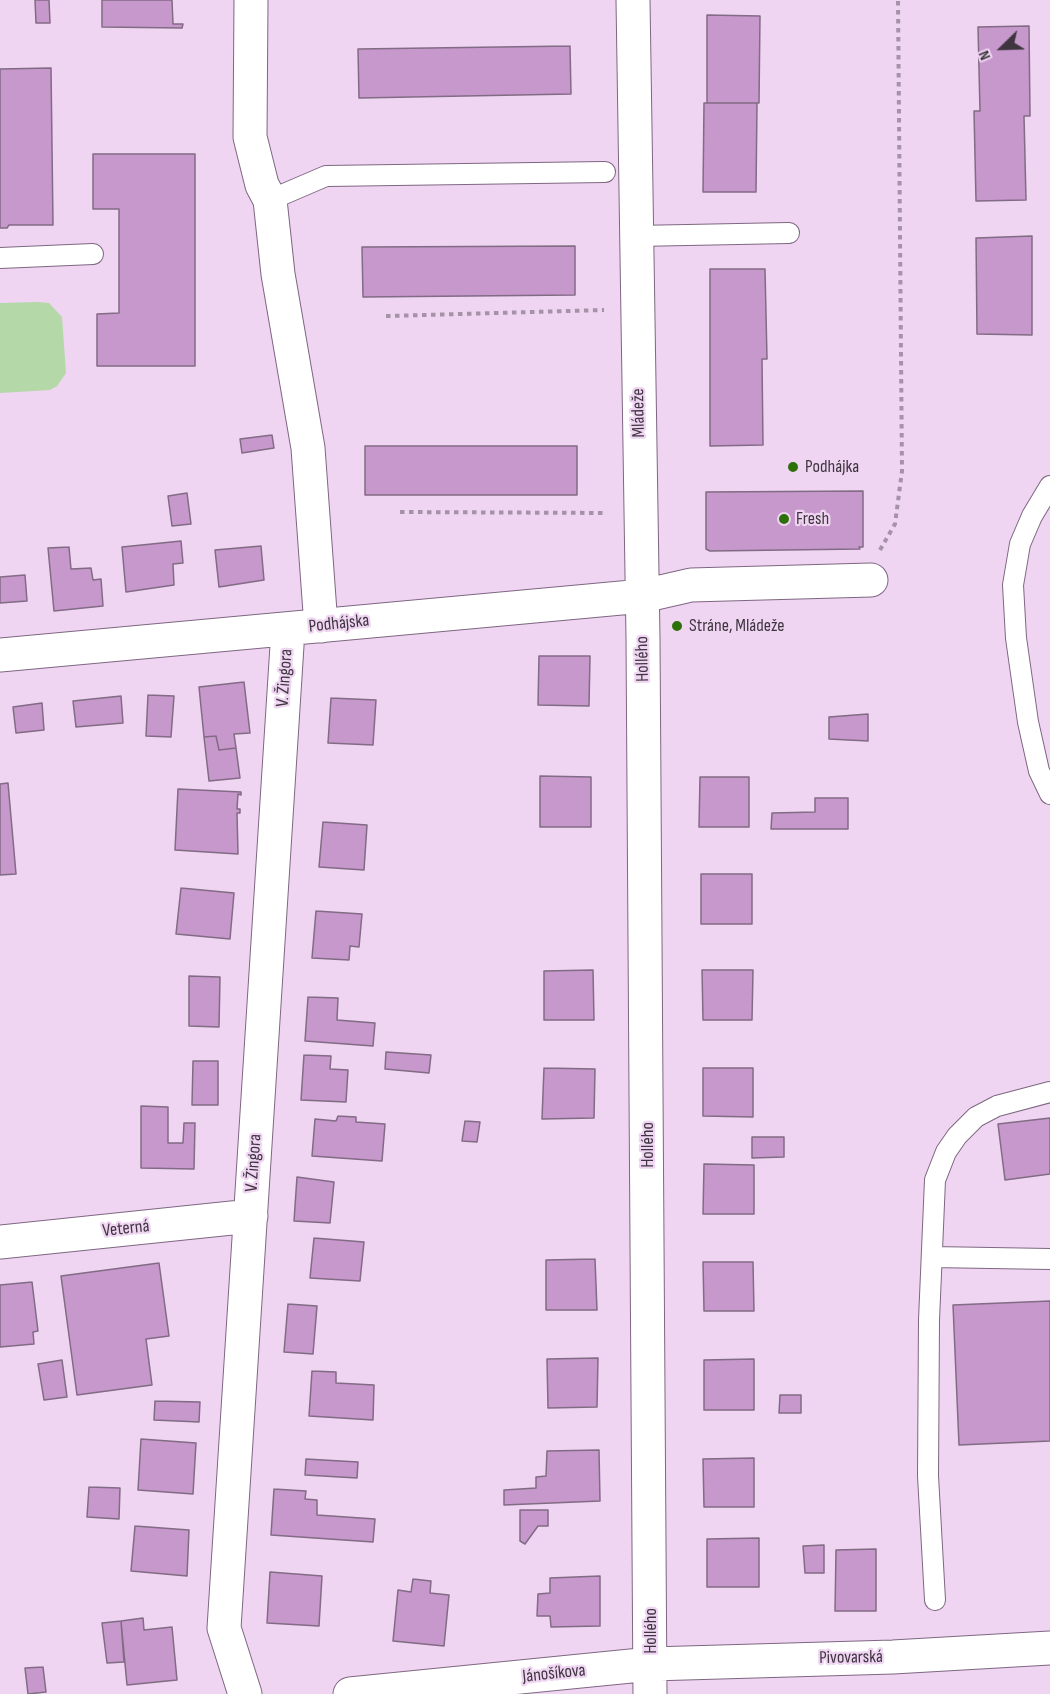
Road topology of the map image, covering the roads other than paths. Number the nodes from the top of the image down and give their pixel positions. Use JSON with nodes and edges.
{"nodes":[{"id":1,"x":251,"y":0,"type":"edge"},
{"id":2,"x":633,"y":0,"type":"edge"},
{"id":3,"x":604,"y":172,"type":"dead end"},
{"id":4,"x":270,"y":201,"type":"junction"},
{"id":5,"x":789,"y":233,"type":"dead end"},
{"id":6,"x":636,"y":236,"type":"junction"},
{"id":7,"x":93,"y":254,"type":"dead end"},
{"id":8,"x":0,"y":258,"type":"edge"},
{"id":9,"x":1050,"y":486,"type":"edge"},
{"id":10,"x":871,"y":580,"type":"road end"},
{"id":11,"x":643,"y":596,"type":"junction"},
{"id":12,"x":321,"y":626,"type":"junction"},
{"id":13,"x":288,"y":630,"type":"junction"},
{"id":14,"x":0,"y":655,"type":"edge"},
{"id":15,"x":1050,"y":794,"type":"edge"},
{"id":16,"x":1050,"y":1092,"type":"edge"},
{"id":17,"x":251,"y":1216,"type":"junction"},
{"id":18,"x":0,"y":1242,"type":"edge"},
{"id":19,"x":932,"y":1257,"type":"junction"},
{"id":20,"x":1050,"y":1259,"type":"edge"},
{"id":21,"x":935,"y":1600,"type":"dead end"},
{"id":22,"x":1050,"y":1648,"type":"edge"},
{"id":23,"x":651,"y":1679,"type":"edge"},
{"id":24,"x":245,"y":1694,"type":"edge"},
{"id":25,"x":350,"y":1694,"type":"edge"}],
"edges":[{"from":1,"to":4,"type":"street"},
{"from":2,"to":6,"type":"street","name":"Mládeže"},
{"from":3,"to":4,"type":"lane"},
{"from":4,"to":12,"type":"street"},
{"from":5,"to":6,"type":"lane"},
{"from":6,"to":11,"type":"street","name":"Mládeže"},
{"from":7,"to":8,"type":"lane"},
{"from":9,"to":15,"type":"lane"},
{"from":10,"to":11,"type":"street"},
{"from":11,"to":12,"type":"street","name":"Podhájska"},
{"from":11,"to":23,"type":"street","name":"Hollého"},
{"from":12,"to":13,"type":"street","name":"Podhájska"},
{"from":13,"to":14,"type":"street","name":"Podhájska"},
{"from":13,"to":17,"type":"street","name":"V. Žingora"},
{"from":16,"to":19,"type":"lane"},
{"from":17,"to":18,"type":"street","name":"Veterná"},
{"from":17,"to":24,"type":"street","name":"V. Žingora"},
{"from":19,"to":20,"type":"lane"},
{"from":19,"to":21,"type":"lane"},
{"from":22,"to":23,"type":"street","name":"Pivovarská"},
{"from":23,"to":25,"type":"street","name":"Jánošíkova"}]}
